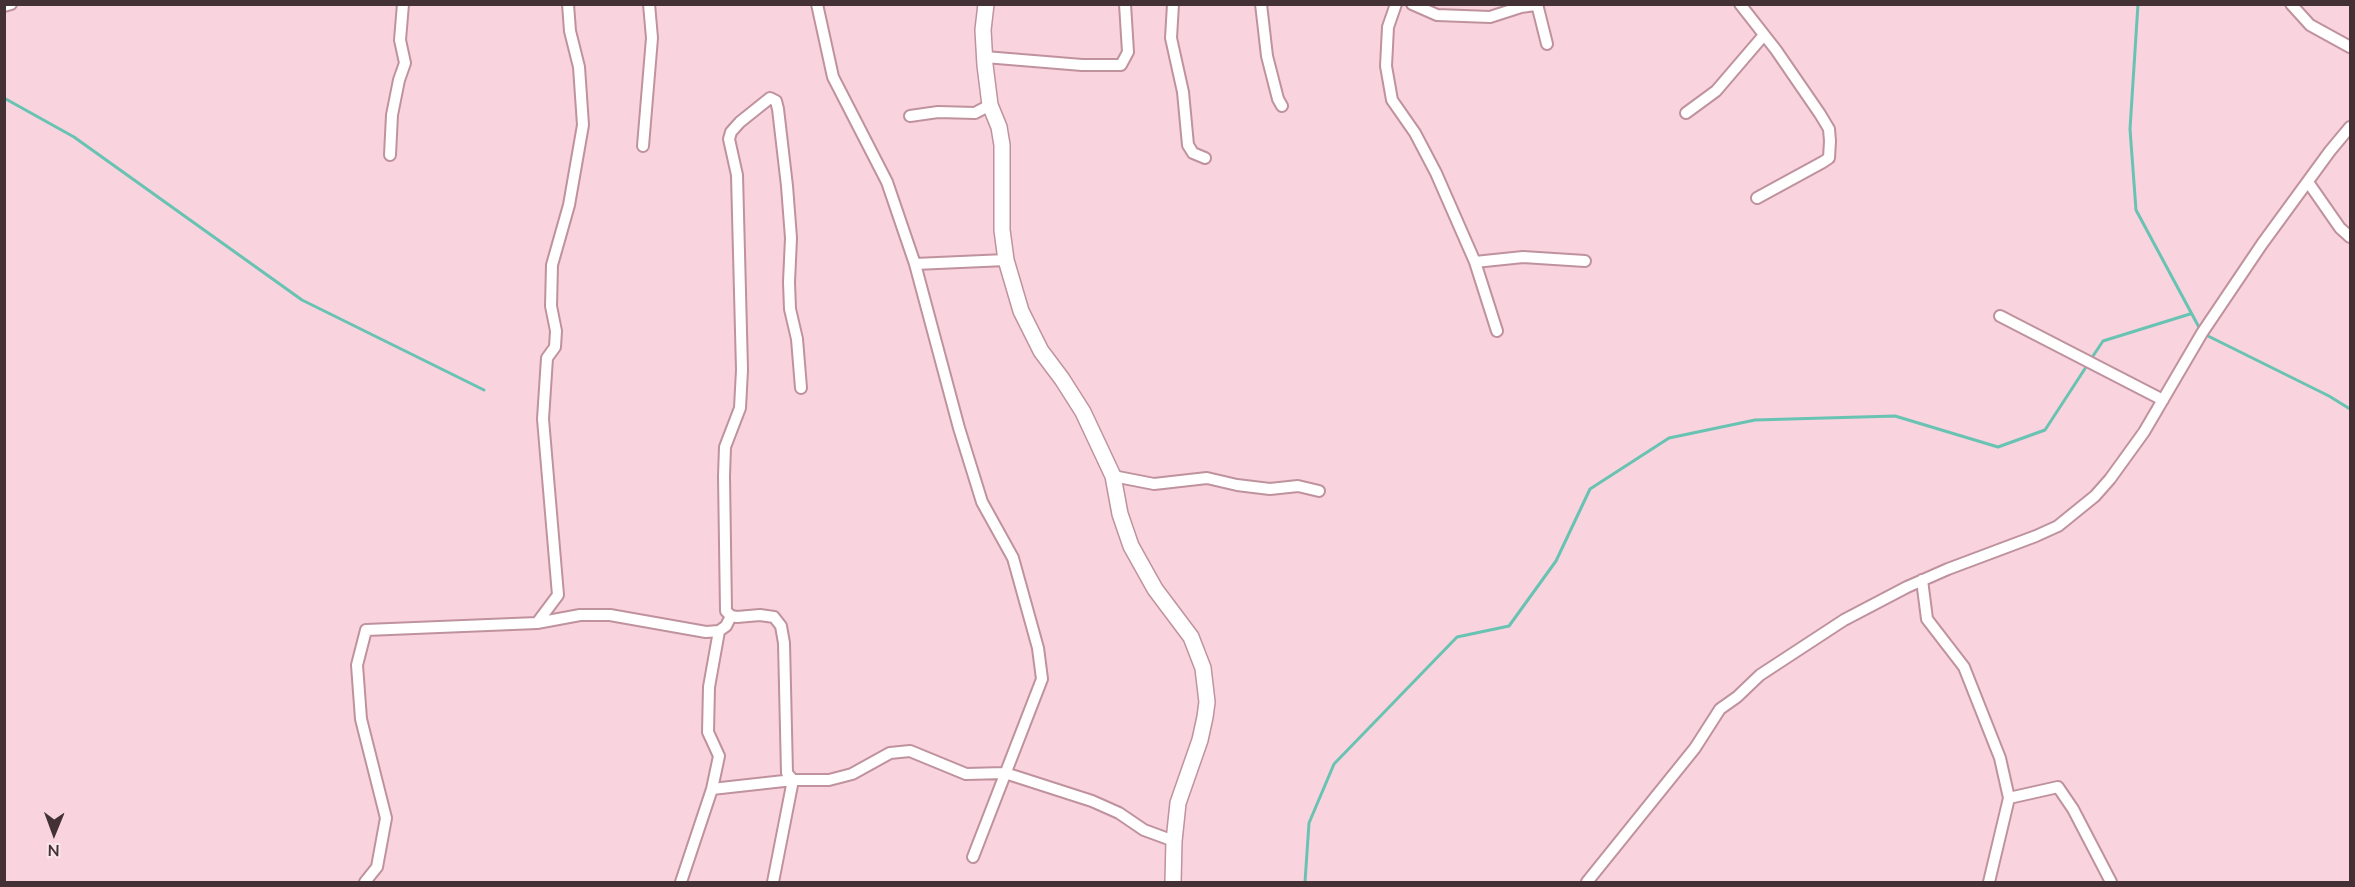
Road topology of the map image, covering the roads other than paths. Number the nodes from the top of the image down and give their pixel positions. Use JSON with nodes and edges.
{"nodes":[{"id":1,"x":11,"y":4,"type":"edge"},
{"id":2,"x":403,"y":4,"type":"edge"},
{"id":3,"x":568,"y":4,"type":"edge"},
{"id":4,"x":649,"y":4,"type":"edge"},
{"id":5,"x":818,"y":4,"type":"edge"},
{"id":6,"x":986,"y":4,"type":"edge"},
{"id":7,"x":1125,"y":4,"type":"edge"},
{"id":8,"x":1173,"y":4,"type":"edge"},
{"id":9,"x":1261,"y":4,"type":"edge"},
{"id":10,"x":1396,"y":4,"type":"edge"},
{"id":11,"x":1412,"y":4,"type":"edge"},
{"id":12,"x":1740,"y":4,"type":"edge"},
{"id":13,"x":2290,"y":4,"type":"edge"},
{"id":14,"x":4,"y":6,"type":"edge"},
{"id":15,"x":1764,"y":35,"type":"junction"},
{"id":16,"x":1547,"y":44,"type":"dead end"},
{"id":17,"x":2350,"y":47,"type":"edge"},
{"id":18,"x":985,"y":57,"type":"junction"},
{"id":19,"x":990,"y":105,"type":"junction"},
{"id":20,"x":1282,"y":106,"type":"dead end"},
{"id":21,"x":1686,"y":113,"type":"dead end"},
{"id":22,"x":910,"y":116,"type":"dead end"},
{"id":23,"x":2350,"y":127,"type":"edge"},
{"id":24,"x":644,"y":146,"type":"dead end"},
{"id":25,"x":390,"y":155,"type":"dead end"},
{"id":26,"x":1205,"y":158,"type":"dead end"},
{"id":27,"x":2308,"y":182,"type":"junction"},
{"id":28,"x":1757,"y":198,"type":"dead end"},
{"id":29,"x":2350,"y":237,"type":"edge"},
{"id":30,"x":1006,"y":261,"type":"junction"},
{"id":31,"x":1585,"y":261,"type":"dead end"},
{"id":32,"x":1475,"y":262,"type":"junction"},
{"id":33,"x":915,"y":264,"type":"junction"},
{"id":34,"x":2000,"y":316,"type":"dead end"},
{"id":35,"x":1497,"y":332,"type":"dead end"},
{"id":36,"x":801,"y":388,"type":"dead end"},
{"id":37,"x":2163,"y":400,"type":"junction"},
{"id":38,"x":1113,"y":476,"type":"junction"},
{"id":39,"x":1319,"y":491,"type":"dead end"},
{"id":40,"x":1922,"y":580,"type":"junction"},
{"id":41,"x":731,"y":616,"type":"junction"},
{"id":42,"x":537,"y":623,"type":"junction"},
{"id":43,"x":719,"y":631,"type":"junction"},
{"id":44,"x":1005,"y":773,"type":"junction"},
{"id":45,"x":793,"y":780,"type":"junction"},
{"id":46,"x":712,"y":789,"type":"junction"},
{"id":47,"x":2009,"y":798,"type":"junction"},
{"id":48,"x":1174,"y":841,"type":"junction"},
{"id":49,"x":972,"y":857,"type":"dead end"},
{"id":50,"x":365,"y":882,"type":"edge"},
{"id":51,"x":681,"y":882,"type":"edge"},
{"id":52,"x":773,"y":882,"type":"edge"},
{"id":53,"x":1173,"y":882,"type":"edge"},
{"id":54,"x":1587,"y":882,"type":"edge"},
{"id":55,"x":1989,"y":882,"type":"edge"},
{"id":56,"x":2111,"y":882,"type":"edge"}],
"edges":[{"from":1,"to":14,"type":"street"},
{"from":2,"to":25,"type":"street"},
{"from":3,"to":42,"type":"street"},
{"from":4,"to":24,"type":"street"},
{"from":5,"to":33,"type":"street"},
{"from":6,"to":18,"type":"street"},
{"from":7,"to":18,"type":"street"},
{"from":8,"to":26,"type":"street"},
{"from":9,"to":20,"type":"street"},
{"from":10,"to":32,"type":"street"},
{"from":11,"to":16,"type":"street"},
{"from":12,"to":15,"type":"street"},
{"from":13,"to":17,"type":"street"},
{"from":15,"to":21,"type":"street"},
{"from":15,"to":28,"type":"street"},
{"from":18,"to":19,"type":"street"},
{"from":19,"to":22,"type":"street"},
{"from":19,"to":30,"type":"street"},
{"from":23,"to":27,"type":"street"},
{"from":27,"to":29,"type":"street"},
{"from":27,"to":37,"type":"street"},
{"from":30,"to":33,"type":"street"},
{"from":30,"to":38,"type":"street"},
{"from":31,"to":32,"type":"street"},
{"from":32,"to":35,"type":"street"},
{"from":33,"to":44,"type":"street"},
{"from":34,"to":37,"type":"street"},
{"from":36,"to":41,"type":"street"},
{"from":37,"to":40,"type":"street"},
{"from":38,"to":39,"type":"street"},
{"from":38,"to":48,"type":"street"},
{"from":40,"to":47,"type":"street"},
{"from":40,"to":54,"type":"street"},
{"from":41,"to":43,"type":"street"},
{"from":41,"to":45,"type":"street"},
{"from":42,"to":43,"type":"street"},
{"from":42,"to":50,"type":"street"},
{"from":43,"to":46,"type":"street"},
{"from":44,"to":45,"type":"street"},
{"from":44,"to":48,"type":"street"},
{"from":44,"to":49,"type":"street"},
{"from":45,"to":46,"type":"street"},
{"from":45,"to":52,"type":"street"},
{"from":46,"to":51,"type":"street"},
{"from":47,"to":55,"type":"street"},
{"from":47,"to":56,"type":"street"},
{"from":48,"to":53,"type":"street"}]}
